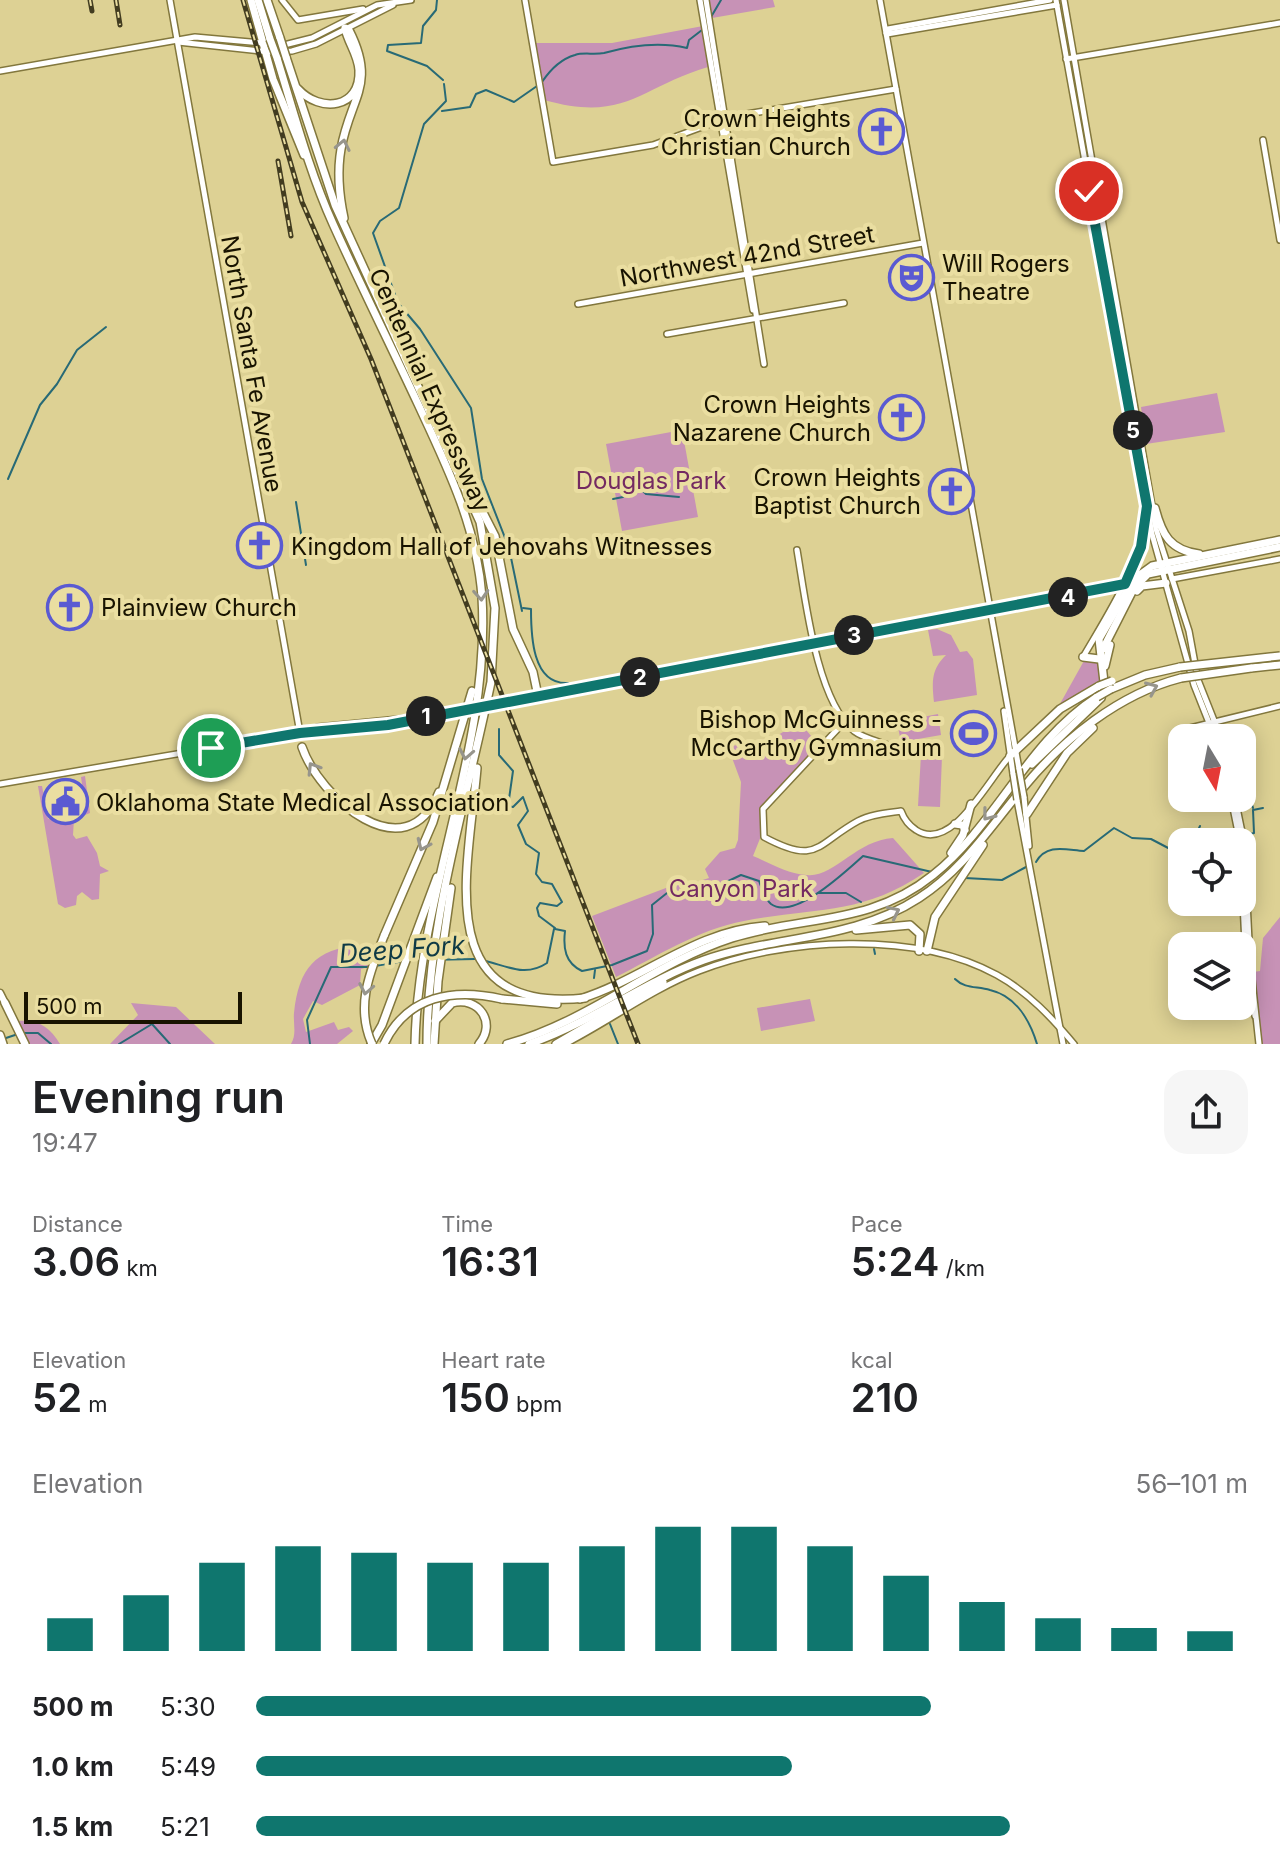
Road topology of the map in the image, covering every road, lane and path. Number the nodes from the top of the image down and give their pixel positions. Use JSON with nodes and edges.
{"nodes":[{"id":1,"x":170,"y":0,"type":"edge"},
{"id":2,"x":251,"y":0,"type":"edge"},
{"id":3,"x":258,"y":0,"type":"edge"},
{"id":4,"x":267,"y":0,"type":"edge"},
{"id":5,"x":282,"y":0,"type":"edge"},
{"id":6,"x":411,"y":0,"type":"edge"},
{"id":7,"x":525,"y":0,"type":"edge"},
{"id":8,"x":700,"y":0,"type":"edge"},
{"id":9,"x":706,"y":0,"type":"edge"},
{"id":10,"x":880,"y":0,"type":"edge"},
{"id":11,"x":1058,"y":1,"type":"edge"},
{"id":12,"x":402,"y":2,"type":"edge"},
{"id":13,"x":368,"y":8,"type":"junction"},
{"id":14,"x":338,"y":13,"type":"junction"},
{"id":15,"x":1280,"y":23,"type":"edge"},
{"id":16,"x":707,"y":24,"type":"junction"},
{"id":17,"x":343,"y":25,"type":"junction"},
{"id":18,"x":886,"y":34,"type":"junction"},
{"id":19,"x":177,"y":41,"type":"junction"},
{"id":20,"x":192,"y":42,"type":"junction"},
{"id":21,"x":264,"y":45,"type":"junction"},
{"id":22,"x":180,"y":58,"type":"junction"},
{"id":23,"x":281,"y":58,"type":"junction"},
{"id":24,"x":1066,"y":59,"type":"junction"},
{"id":25,"x":1075,"y":59,"type":"junction"},
{"id":26,"x":0,"y":71,"type":"edge"},
{"id":27,"x":295,"y":87,"type":"junction"},
{"id":28,"x":896,"y":89,"type":"junction"},
{"id":29,"x":723,"y":119,"type":"junction"},
{"id":30,"x":1263,"y":140,"type":"dead end"},
{"id":31,"x":318,"y":186,"type":"junction"},
{"id":32,"x":347,"y":232,"type":"junction"},
{"id":33,"x":1280,"y":240,"type":"edge"},
{"id":34,"x":923,"y":243,"type":"junction"},
{"id":35,"x":748,"y":274,"type":"junction"},
{"id":36,"x":844,"y":303,"type":"dead end"},
{"id":37,"x":578,"y":304,"type":"dead end"},
{"id":38,"x":756,"y":319,"type":"junction"},
{"id":39,"x":667,"y":334,"type":"dead end"},
{"id":40,"x":764,"y":364,"type":"dead end"},
{"id":41,"x":449,"y":451,"type":"junction"},
{"id":42,"x":1151,"y":507,"type":"junction"},
{"id":43,"x":1280,"y":540,"type":"edge"},
{"id":44,"x":1280,"y":547,"type":"edge"},
{"id":45,"x":797,"y":550,"type":"dead end"},
{"id":46,"x":1205,"y":555,"type":"junction"},
{"id":47,"x":1280,"y":559,"type":"edge"},
{"id":48,"x":1165,"y":567,"type":"junction"},
{"id":49,"x":1134,"y":579,"type":"junction"},
{"id":50,"x":1169,"y":581,"type":"junction"},
{"id":51,"x":1125,"y":584,"type":"junction"},
{"id":52,"x":1111,"y":589,"type":"junction"},
{"id":53,"x":1118,"y":597,"type":"junction"},
{"id":54,"x":988,"y":612,"type":"junction"},
{"id":55,"x":1121,"y":612,"type":"junction"},
{"id":56,"x":1104,"y":624,"type":"junction"},
{"id":57,"x":813,"y":642,"type":"junction"},
{"id":58,"x":481,"y":649,"type":"junction"},
{"id":59,"x":1103,"y":649,"type":"junction"},
{"id":60,"x":1280,"y":656,"type":"edge"},
{"id":61,"x":1083,"y":657,"type":"joint"},
{"id":62,"x":1103,"y":663,"type":"junction"},
{"id":63,"x":1280,"y":665,"type":"edge"},
{"id":64,"x":1111,"y":685,"type":"junction"},
{"id":65,"x":535,"y":697,"type":"junction"},
{"id":66,"x":1124,"y":702,"type":"junction"},
{"id":67,"x":1005,"y":706,"type":"junction"},
{"id":68,"x":1280,"y":706,"type":"edge"},
{"id":69,"x":846,"y":720,"type":"junction"},
{"id":70,"x":1214,"y":723,"type":"junction"},
{"id":71,"x":1209,"y":724,"type":"edge"},
{"id":72,"x":300,"y":733,"type":"junction"},
{"id":73,"x":480,"y":738,"type":"junction"},
{"id":74,"x":1013,"y":738,"type":"junction"},
{"id":75,"x":1027,"y":740,"type":"junction"},
{"id":76,"x":457,"y":745,"type":"junction"},
{"id":77,"x":888,"y":745,"type":"dead end"},
{"id":78,"x":302,"y":747,"type":"dead end"},
{"id":79,"x":1014,"y":764,"type":"junction"},
{"id":80,"x":1001,"y":766,"type":"junction"},
{"id":81,"x":1037,"y":772,"type":"junction"},
{"id":82,"x":0,"y":784,"type":"edge"},
{"id":83,"x":1003,"y":795,"type":"junction"},
{"id":84,"x":971,"y":804,"type":"junction"},
{"id":85,"x":1023,"y":804,"type":"junction"},
{"id":86,"x":955,"y":824,"type":"junction"},
{"id":87,"x":965,"y":830,"type":"junction"},
{"id":88,"x":1028,"y":847,"type":"junction"},
{"id":89,"x":445,"y":857,"type":"junction"},
{"id":90,"x":946,"y":862,"type":"junction"},
{"id":91,"x":962,"y":869,"type":"junction"},
{"id":92,"x":1246,"y":916,"type":"edge"},
{"id":93,"x":803,"y":924,"type":"junction"},
{"id":94,"x":846,"y":931,"type":"junction"},
{"id":95,"x":436,"y":941,"type":"junction"},
{"id":96,"x":923,"y":951,"type":"junction"},
{"id":97,"x":681,"y":970,"type":"junction"},
{"id":98,"x":434,"y":980,"type":"junction"},
{"id":99,"x":0,"y":993,"type":"edge"},
{"id":100,"x":585,"y":998,"type":"junction"},
{"id":101,"x":1055,"y":1002,"type":"junction"},
{"id":102,"x":5,"y":1003,"type":"joint"},
{"id":103,"x":1040,"y":1008,"type":"junction"},
{"id":104,"x":434,"y":1023,"type":"junction"},
{"id":105,"x":578,"y":1024,"type":"junction"},
{"id":106,"x":1060,"y":1028,"type":"junction"},
{"id":107,"x":0,"y":1035,"type":"edge"},
{"id":108,"x":24,"y":1043,"type":"edge"},
{"id":109,"x":430,"y":1043,"type":"edge"},
{"id":110,"x":3,"y":1044,"type":"edge"},
{"id":111,"x":371,"y":1044,"type":"edge"},
{"id":112,"x":384,"y":1044,"type":"edge"},
{"id":113,"x":415,"y":1044,"type":"edge"},
{"id":114,"x":479,"y":1044,"type":"edge"},
{"id":115,"x":507,"y":1044,"type":"edge"},
{"id":116,"x":529,"y":1044,"type":"edge"},
{"id":117,"x":546,"y":1044,"type":"edge"},
{"id":118,"x":556,"y":1044,"type":"edge"},
{"id":119,"x":565,"y":1044,"type":"edge"},
{"id":120,"x":1063,"y":1044,"type":"edge"},
{"id":121,"x":1074,"y":1044,"type":"edge"},
{"id":122,"x":1259,"y":1044,"type":"edge"}],
"edges":[{"from":1,"to":19,"type":"main road","name":"North Santa Fe Avenue"},
{"from":2,"to":21,"type":"highway"},
{"from":3,"to":21,"type":"highway","name":"Centennial Expressway"},
{"from":4,"to":23,"type":"highway","name":"Centennial Expressway","bridge":true},
{"from":5,"to":14,"type":"main road"},
{"from":6,"to":12,"type":"main road"},
{"from":7,"to":29,"type":"main road"},
{"from":8,"to":16,"type":"main road"},
{"from":9,"to":16,"type":"main road"},
{"from":10,"to":18,"type":"main road"},
{"from":11,"to":18,"type":"main road"},
{"from":11,"to":24,"type":"main road"},
{"from":11,"to":25,"type":"main road"},
{"from":12,"to":13,"type":"main road"},
{"from":12,"to":17,"type":"main road"},
{"from":13,"to":14,"type":"main road"},
{"from":13,"to":17,"type":"main road"},
{"from":14,"to":17,"type":"main road"},
{"from":15,"to":25,"type":"main road"},
{"from":16,"to":29,"type":"main road"},
{"from":16,"to":29,"type":"main road"},
{"from":17,"to":21,"type":"main road"},
{"from":17,"to":21,"type":"main road"},
{"from":17,"to":27,"type":"highway"},
{"from":32,"to":17,"type":"highway","one_way":true},
{"from":18,"to":28,"type":"main road"},
{"from":19,"to":20,"type":"main road"},
{"from":19,"to":21,"type":"main road"},
{"from":19,"to":22,"type":"main road","name":"North Santa Fe Avenue"},
{"from":19,"to":26,"type":"main road"},
{"from":20,"to":21,"type":"main road"},
{"from":20,"to":22,"type":"main road"},
{"from":21,"to":23,"type":"highway","name":"Centennial Expressway","bridge":true},
{"from":21,"to":31,"type":"highway"},
{"from":22,"to":72,"type":"main road","name":"North Santa Fe Avenue"},
{"from":23,"to":27,"type":"highway","name":"Centennial Expressway"},
{"from":23,"to":31,"type":"highway","name":"Centennial Expressway"},
{"from":24,"to":25,"type":"main road"},
{"from":24,"to":42,"type":"main road"},
{"from":25,"to":42,"type":"main road"},
{"from":27,"to":32,"type":"highway","name":"Centennial Expressway"},
{"from":28,"to":29,"type":"main road"},
{"from":28,"to":34,"type":"main road"},
{"from":29,"to":35,"type":"main road"},
{"from":30,"to":33,"type":"main road"},
{"from":31,"to":58,"type":"highway","name":"Centennial Expressway","one_way":true},
{"from":32,"to":41,"type":"highway","name":"Centennial Expressway"},
{"from":34,"to":35,"type":"main road","name":"Northwest 42nd Street"},
{"from":34,"to":54,"type":"main road"},
{"from":35,"to":37,"type":"main road","name":"Northwest 42nd Street"},
{"from":35,"to":38,"type":"main road"},
{"from":36,"to":38,"type":"main road"},
{"from":38,"to":39,"type":"main road"},
{"from":38,"to":40,"type":"main road"},
{"from":41,"to":65,"type":"highway"},
{"from":41,"to":73,"type":"highway","name":"Centennial Expressway"},
{"from":42,"to":46,"type":"highway"},
{"from":42,"to":48,"type":"main road"},
{"from":42,"to":51,"type":"main road"},
{"from":43,"to":46,"type":"highway"},
{"from":44,"to":48,"type":"highway"},
{"from":45,"to":57,"type":"main road"},
{"from":46,"to":48,"type":"highway"},
{"from":47,"to":50,"type":"main road"},
{"from":48,"to":49,"type":"highway"},
{"from":48,"to":50,"type":"main road"},
{"from":48,"to":55,"type":"highway"},
{"from":49,"to":51,"type":"highway"},
{"from":49,"to":56,"type":"highway"},
{"from":50,"to":62,"type":"highway"},
{"from":50,"to":70,"type":"main road"},
{"from":51,"to":52,"type":"main road"},
{"from":51,"to":53,"type":"main road"},
{"from":52,"to":53,"type":"main road"},
{"from":52,"to":54,"type":"main road"},
{"from":53,"to":56,"type":"main road"},
{"from":54,"to":57,"type":"main road"},
{"from":54,"to":67,"type":"main road"},
{"from":55,"to":56,"type":"highway"},
{"from":55,"to":59,"type":"highway"},
{"from":56,"to":59,"type":"highway"},
{"from":56,"to":61,"type":"main road"},
{"from":56,"to":62,"type":"highway"},
{"from":57,"to":65,"type":"main road"},
{"from":57,"to":69,"type":"main road"},
{"from":58,"to":76,"type":"highway"},
{"from":58,"to":89,"type":"highway","name":"Centennial Expressway","one_way":true},
{"from":59,"to":62,"type":"highway"},
{"from":60,"to":64,"type":"highway","bridge":true},
{"from":61,"to":62,"type":"highway"},
{"from":62,"to":81,"type":"highway"},
{"from":62,"to":83,"type":"highway"},
{"from":66,"to":63,"type":"highway","one_way":true,"bridge":true},
{"from":64,"to":75,"type":"highway","bridge":true},
{"from":64,"to":83,"type":"highway","bridge":true},
{"from":65,"to":72,"type":"main road","bridge":true},
{"from":66,"to":81,"type":"highway"},
{"from":66,"to":85,"type":"highway"},
{"from":67,"to":74,"type":"main road"},
{"from":67,"to":79,"type":"main road"},
{"from":68,"to":70,"type":"main road"},
{"from":69,"to":77,"type":"main road"},
{"from":69,"to":86,"type":"main road"},
{"from":70,"to":71,"type":"main road"},
{"from":72,"to":82,"type":"main road"},
{"from":73,"to":95,"type":"highway","name":"Centennial Expressway"},
{"from":73,"to":100,"type":"highway"},
{"from":74,"to":75,"type":"highway"},
{"from":74,"to":79,"type":"main road"},
{"from":75,"to":79,"type":"highway"},
{"from":76,"to":78,"type":"highway","one_way":true},
{"from":76,"to":111,"type":"highway","one_way":true,"bridge":true},
{"from":79,"to":80,"type":"main road"},
{"from":79,"to":80,"type":"main road"},
{"from":79,"to":85,"type":"main road","bridge":true},
{"from":80,"to":84,"type":"main road"},
{"from":81,"to":91,"type":"highway"},
{"from":83,"to":90,"type":"highway","one_way":true},
{"from":84,"to":86,"type":"main road"},
{"from":84,"to":87,"type":"highway"},
{"from":85,"to":88,"type":"main road"},
{"from":85,"to":88,"type":"main road"},
{"from":86,"to":87,"type":"highway"},
{"from":87,"to":90,"type":"highway"},
{"from":88,"to":101,"type":"main road"},
{"from":89,"to":95,"type":"highway"},
{"from":89,"to":111,"type":"highway"},
{"from":90,"to":93,"type":"highway"},
{"from":94,"to":91,"type":"highway","one_way":true},
{"from":91,"to":96,"type":"highway"},
{"from":92,"to":122,"type":"main road"},
{"from":93,"to":100,"type":"highway"},
{"from":93,"to":115,"type":"highway"},
{"from":94,"to":96,"type":"highway"},
{"from":94,"to":97,"type":"highway"},
{"from":95,"to":98,"type":"highway"},
{"from":95,"to":113,"type":"highway"},
{"from":96,"to":103,"type":"main road"},
{"from":96,"to":119,"type":"main road"},
{"from":97,"to":105,"type":"highway"},
{"from":97,"to":118,"type":"highway"},
{"from":98,"to":104,"type":"highway"},
{"from":98,"to":109,"type":"highway"},
{"from":99,"to":102,"type":"main road"},
{"from":100,"to":112,"type":"highway","bridge":true},
{"from":101,"to":103,"type":"main road"},
{"from":101,"to":106,"type":"main road"},
{"from":102,"to":108,"type":"highway"},
{"from":103,"to":106,"type":"main road"},
{"from":104,"to":109,"type":"highway"},
{"from":104,"to":114,"type":"highway"},
{"from":105,"to":116,"type":"highway"},
{"from":105,"to":117,"type":"highway"},
{"from":106,"to":120,"type":"main road"},
{"from":106,"to":121,"type":"main road"},
{"from":107,"to":110,"type":"highway"}]}
